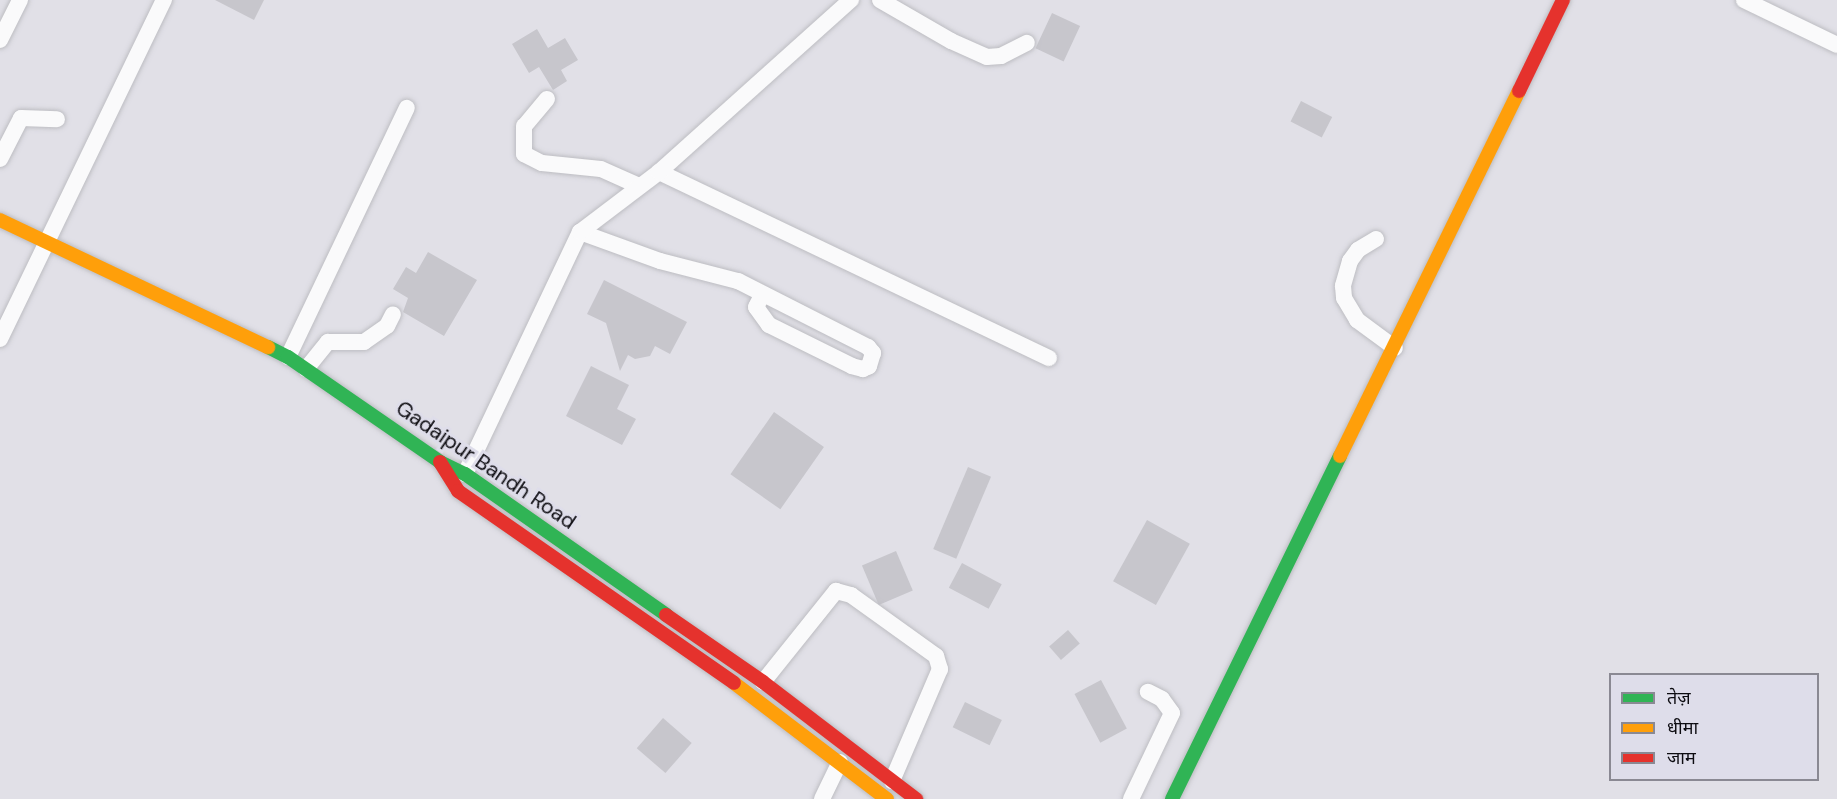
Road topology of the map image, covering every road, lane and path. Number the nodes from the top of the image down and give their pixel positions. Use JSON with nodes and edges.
{"nodes":[{"id":1,"x":20,"y":0,"type":"edge"},
{"id":2,"x":164,"y":0,"type":"edge"},
{"id":3,"x":851,"y":0,"type":"edge"},
{"id":4,"x":880,"y":0,"type":"edge"},
{"id":5,"x":1563,"y":0,"type":"edge"},
{"id":6,"x":1744,"y":0,"type":"edge"},
{"id":7,"x":0,"y":40,"type":"edge"},
{"id":8,"x":1027,"y":43,"type":"dead end"},
{"id":9,"x":1837,"y":45,"type":"edge"},
{"id":10,"x":547,"y":99,"type":"dead end"},
{"id":11,"x":407,"y":108,"type":"dead end"},
{"id":12,"x":57,"y":119,"type":"dead end"},
{"id":13,"x":0,"y":159,"type":"edge"},
{"id":14,"x":659,"y":172,"type":"junction"},
{"id":15,"x":639,"y":186,"type":"junction"},
{"id":16,"x":0,"y":220,"type":"edge"},
{"id":17,"x":580,"y":232,"type":"junction"},
{"id":18,"x":1376,"y":239,"type":"dead end"},
{"id":19,"x":48,"y":242,"type":"junction"},
{"id":20,"x":762,"y":295,"type":"junction"},
{"id":21,"x":393,"y":314,"type":"dead end"},
{"id":22,"x":0,"y":339,"type":"edge"},
{"id":23,"x":1395,"y":348,"type":"junction"},
{"id":24,"x":288,"y":357,"type":"junction"},
{"id":25,"x":1049,"y":358,"type":"dead end"},
{"id":26,"x":306,"y":369,"type":"junction"},
{"id":27,"x":440,"y":462,"type":"junction"},
{"id":28,"x":465,"y":474,"type":"junction"},
{"id":29,"x":763,"y":682,"type":"junction"},
{"id":30,"x":1148,"y":692,"type":"dead end"},
{"id":31,"x":840,"y":762,"type":"junction"},
{"id":32,"x":892,"y":781,"type":"junction"},
{"id":33,"x":822,"y":799,"type":"edge"},
{"id":34,"x":887,"y":799,"type":"edge"},
{"id":35,"x":916,"y":799,"type":"edge"},
{"id":36,"x":1131,"y":799,"type":"edge"},
{"id":37,"x":1172,"y":799,"type":"edge"}],
"edges":[{"from":1,"to":7,"type":"street"},
{"from":2,"to":19,"type":"street"},
{"from":3,"to":14,"type":"street"},
{"from":4,"to":8,"type":"street"},
{"from":5,"to":23,"type":"street"},
{"from":6,"to":9,"type":"street"},
{"from":10,"to":15,"type":"street"},
{"from":11,"to":24,"type":"street"},
{"from":12,"to":13,"type":"street"},
{"from":14,"to":15,"type":"street"},
{"from":14,"to":25,"type":"street"},
{"from":15,"to":17,"type":"street"},
{"from":16,"to":19,"type":"street","name":"Gadaipur Bandh Road"},
{"from":17,"to":20,"type":"street"},
{"from":17,"to":28,"type":"street"},
{"from":18,"to":23,"type":"street"},
{"from":19,"to":22,"type":"street"},
{"from":19,"to":24,"type":"street","name":"Gadaipur Bandh Road"},
{"from":20,"to":20,"type":"street"},
{"from":21,"to":26,"type":"street"},
{"from":23,"to":37,"type":"street"},
{"from":24,"to":26,"type":"street","name":"Gadaipur Bandh Road"},
{"from":26,"to":27,"type":"street","name":"Gadaipur Bandh Road"},
{"from":27,"to":28,"type":"street","name":"Gadaipur Bandh Road"},
{"from":27,"to":31,"type":"street"},
{"from":28,"to":29,"type":"street","name":"Gadaipur Bandh Road"},
{"from":29,"to":32,"type":"street","name":"Gadaipur Bandh Road"},
{"from":29,"to":32,"type":"street"},
{"from":30,"to":36,"type":"street"},
{"from":31,"to":33,"type":"street"},
{"from":31,"to":34,"type":"street"},
{"from":32,"to":35,"type":"street","name":"Gadaipur Bandh Road"}]}
